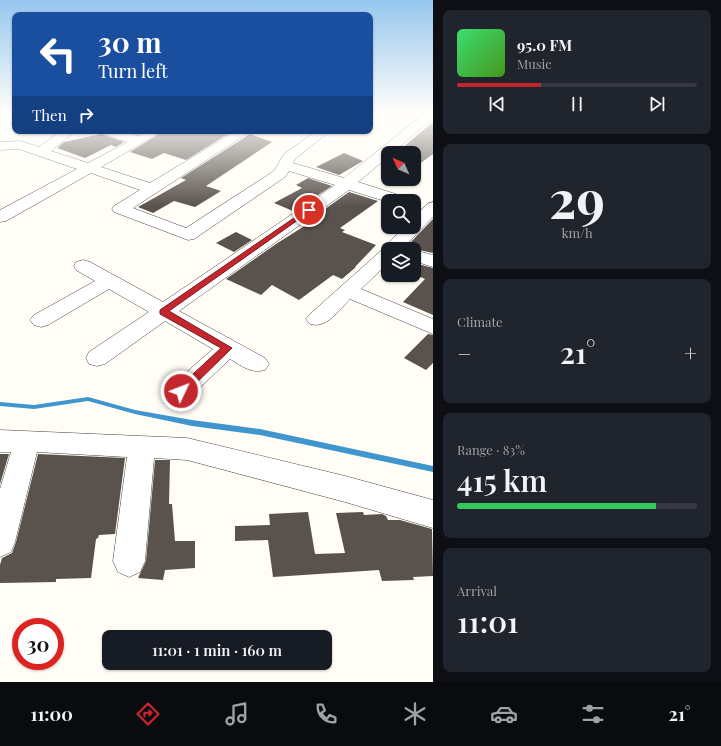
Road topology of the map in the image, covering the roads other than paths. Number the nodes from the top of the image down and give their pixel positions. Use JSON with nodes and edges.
{"nodes":[{"id":1,"x":52,"y":144,"type":"edge"},
{"id":2,"x":134,"y":144,"type":"edge"},
{"id":3,"x":224,"y":144,"type":"edge"},
{"id":4,"x":307,"y":144,"type":"edge"},
{"id":5,"x":395,"y":144,"type":"edge"},
{"id":6,"x":0,"y":146,"type":"edge"},
{"id":7,"x":41,"y":152,"type":"junction"},
{"id":8,"x":286,"y":166,"type":"junction"},
{"id":9,"x":91,"y":168,"type":"junction"},
{"id":10,"x":347,"y":184,"type":"junction"},
{"id":11,"x":152,"y":189,"type":"junction"},
{"id":12,"x":381,"y":195,"type":"edge"},
{"id":13,"x":421,"y":207,"type":"edge"},
{"id":14,"x":432,"y":209,"type":"edge"},
{"id":15,"x":0,"y":216,"type":"edge"},
{"id":16,"x":421,"y":220,"type":"edge"},
{"id":17,"x":408,"y":234,"type":"edge"},
{"id":18,"x":400,"y":242,"type":"edge"},
{"id":19,"x":421,"y":257,"type":"edge"},
{"id":20,"x":381,"y":261,"type":"edge"},
{"id":21,"x":433,"y":261,"type":"edge"},
{"id":22,"x":83,"y":266,"type":"dead end"},
{"id":23,"x":108,"y":281,"type":"junction"},
{"id":24,"x":349,"y":291,"type":"junction"},
{"id":25,"x":163,"y":312,"type":"junction"},
{"id":26,"x":317,"y":319,"type":"dead end"},
{"id":27,"x":42,"y":320,"type":"dead end"},
{"id":28,"x":433,"y":326,"type":"edge"},
{"id":29,"x":228,"y":348,"type":"junction"},
{"id":30,"x":97,"y":358,"type":"dead end"},
{"id":31,"x":257,"y":364,"type":"dead end"},
{"id":32,"x":181,"y":391,"type":"dead end"},
{"id":33,"x":0,"y":441,"type":"edge"},
{"id":34,"x":28,"y":441,"type":"junction"},
{"id":35,"x":142,"y":447,"type":"junction"},
{"id":36,"x":433,"y":514,"type":"edge"},
{"id":37,"x":0,"y":542,"type":"edge"},
{"id":38,"x":129,"y":561,"type":"dead end"}],
"edges":[{"from":1,"to":7,"type":"street"},
{"from":2,"to":9,"type":"street"},
{"from":3,"to":11,"type":"street"},
{"from":4,"to":8,"type":"street"},
{"from":5,"to":10,"type":"street"},
{"from":6,"to":7,"type":"street"},
{"from":7,"to":9,"type":"street"},
{"from":8,"to":10,"type":"street"},
{"from":8,"to":11,"type":"street"},
{"from":9,"to":11,"type":"street"},
{"from":9,"to":15,"type":"street"},
{"from":10,"to":12,"type":"street"},
{"from":10,"to":25,"type":"street"},
{"from":13,"to":14,"type":"street"},
{"from":14,"to":16,"type":"street"},
{"from":17,"to":18,"type":"street"},
{"from":19,"to":21,"type":"street"},
{"from":20,"to":24,"type":"street"},
{"from":22,"to":23,"type":"street"},
{"from":23,"to":25,"type":"street"},
{"from":23,"to":27,"type":"street"},
{"from":24,"to":26,"type":"street"},
{"from":24,"to":28,"type":"street"},
{"from":25,"to":29,"type":"street"},
{"from":25,"to":30,"type":"street"},
{"from":29,"to":31,"type":"street"},
{"from":29,"to":32,"type":"street"},
{"from":33,"to":34,"type":"street"},
{"from":34,"to":35,"type":"street"},
{"from":34,"to":37,"type":"street"},
{"from":35,"to":36,"type":"street"},
{"from":35,"to":38,"type":"street"}]}
